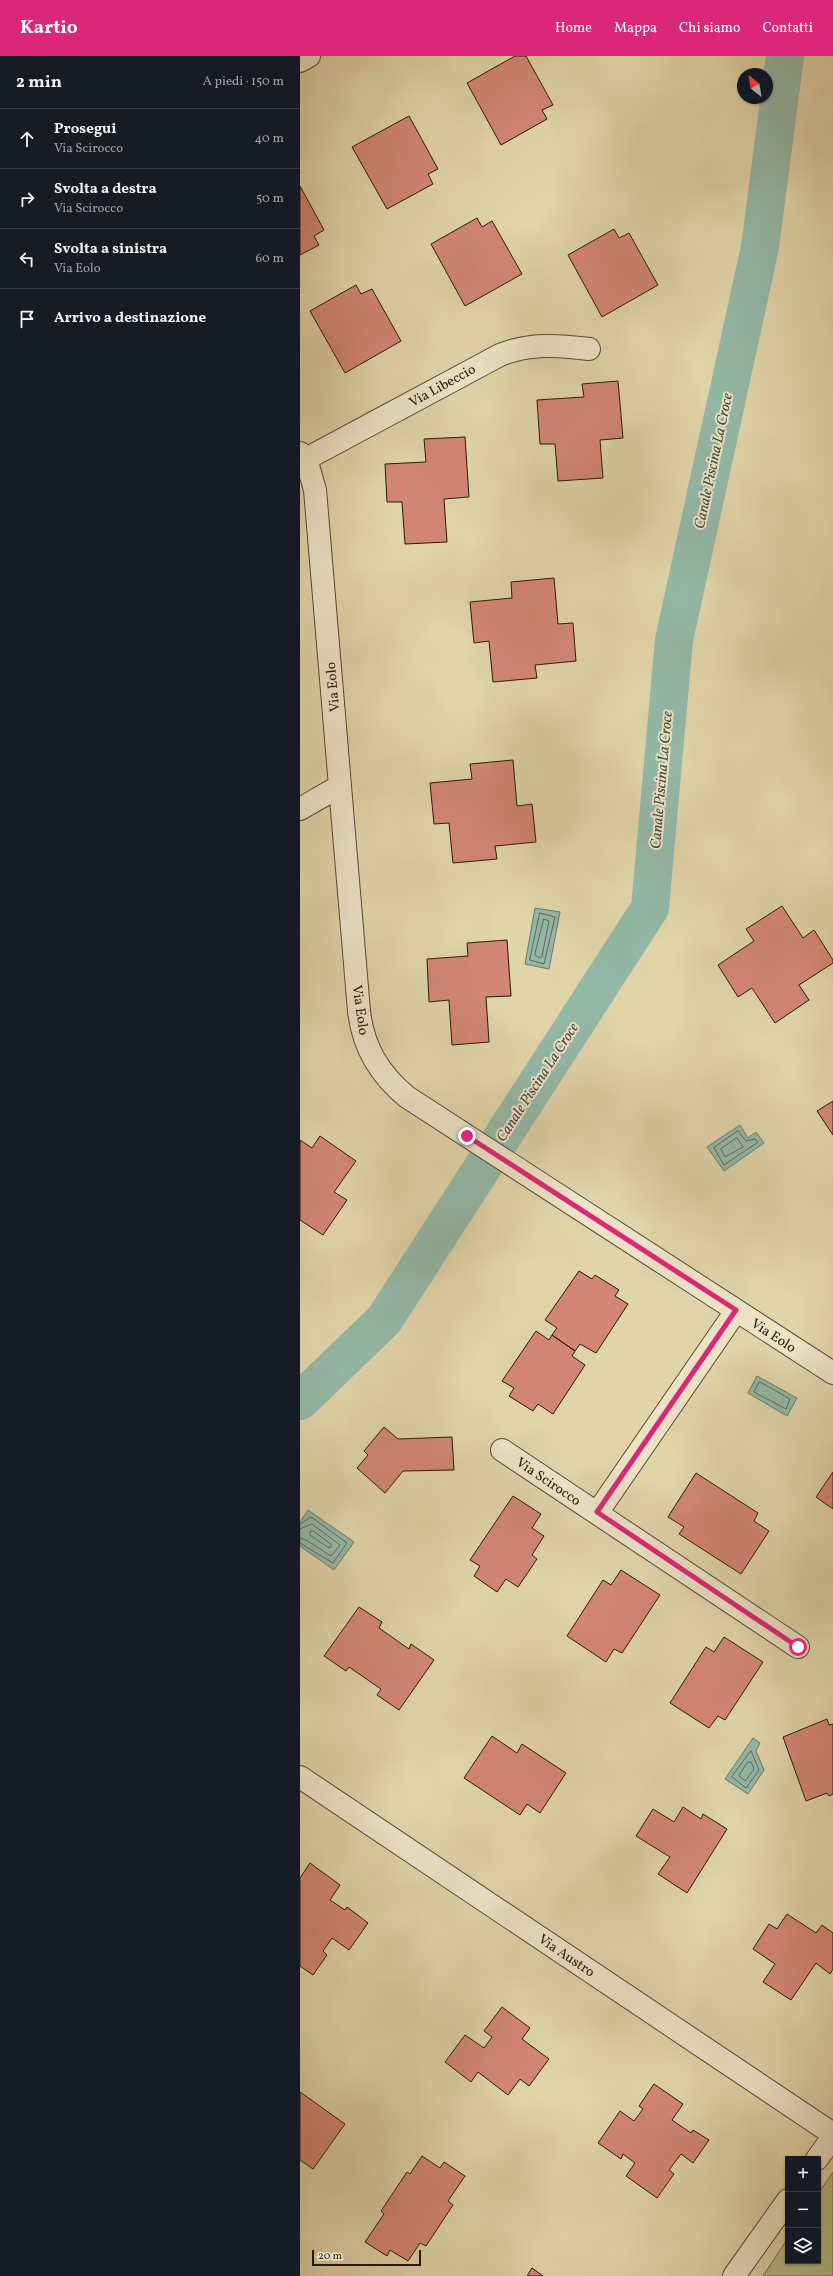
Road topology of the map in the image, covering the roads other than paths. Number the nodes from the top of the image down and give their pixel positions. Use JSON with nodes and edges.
{"nodes":[{"id":1,"x":309,"y":56,"type":"edge"},
{"id":2,"x":300,"y":61,"type":"edge"},
{"id":3,"x":589,"y":349,"type":"dead end"},
{"id":4,"x":302,"y":457,"type":"edge"},
{"id":5,"x":340,"y":786,"type":"junction"},
{"id":6,"x":300,"y":810,"type":"edge"},
{"id":7,"x":736,"y":1310,"type":"junction"},
{"id":8,"x":833,"y":1373,"type":"edge"},
{"id":9,"x":502,"y":1450,"type":"dead end"},
{"id":10,"x":597,"y":1512,"type":"junction"},
{"id":11,"x":798,"y":1647,"type":"dead end"},
{"id":12,"x":300,"y":1777,"type":"edge"},
{"id":13,"x":833,"y":2136,"type":"edge"},
{"id":14,"x":819,"y":2156,"type":"edge"},
{"id":15,"x":785,"y":2204,"type":"edge"},
{"id":16,"x":734,"y":2276,"type":"edge"}],
"edges":[{"from":1,"to":2,"type":"street"},
{"from":3,"to":4,"type":"street","name":"Via Libeccio"},
{"from":4,"to":5,"type":"street","name":"Via Eolo"},
{"from":5,"to":6,"type":"street"},
{"from":5,"to":7,"type":"street","name":"Via Eolo"},
{"from":7,"to":8,"type":"street","name":"Via Eolo"},
{"from":7,"to":10,"type":"street","name":"Via Scirocco"},
{"from":9,"to":10,"type":"street","name":"Via Scirocco"},
{"from":10,"to":11,"type":"street","name":"Via Scirocco"},
{"from":12,"to":13,"type":"street","name":"Via Austro"},
{"from":13,"to":14,"type":"street"},
{"from":15,"to":16,"type":"street"}]}
